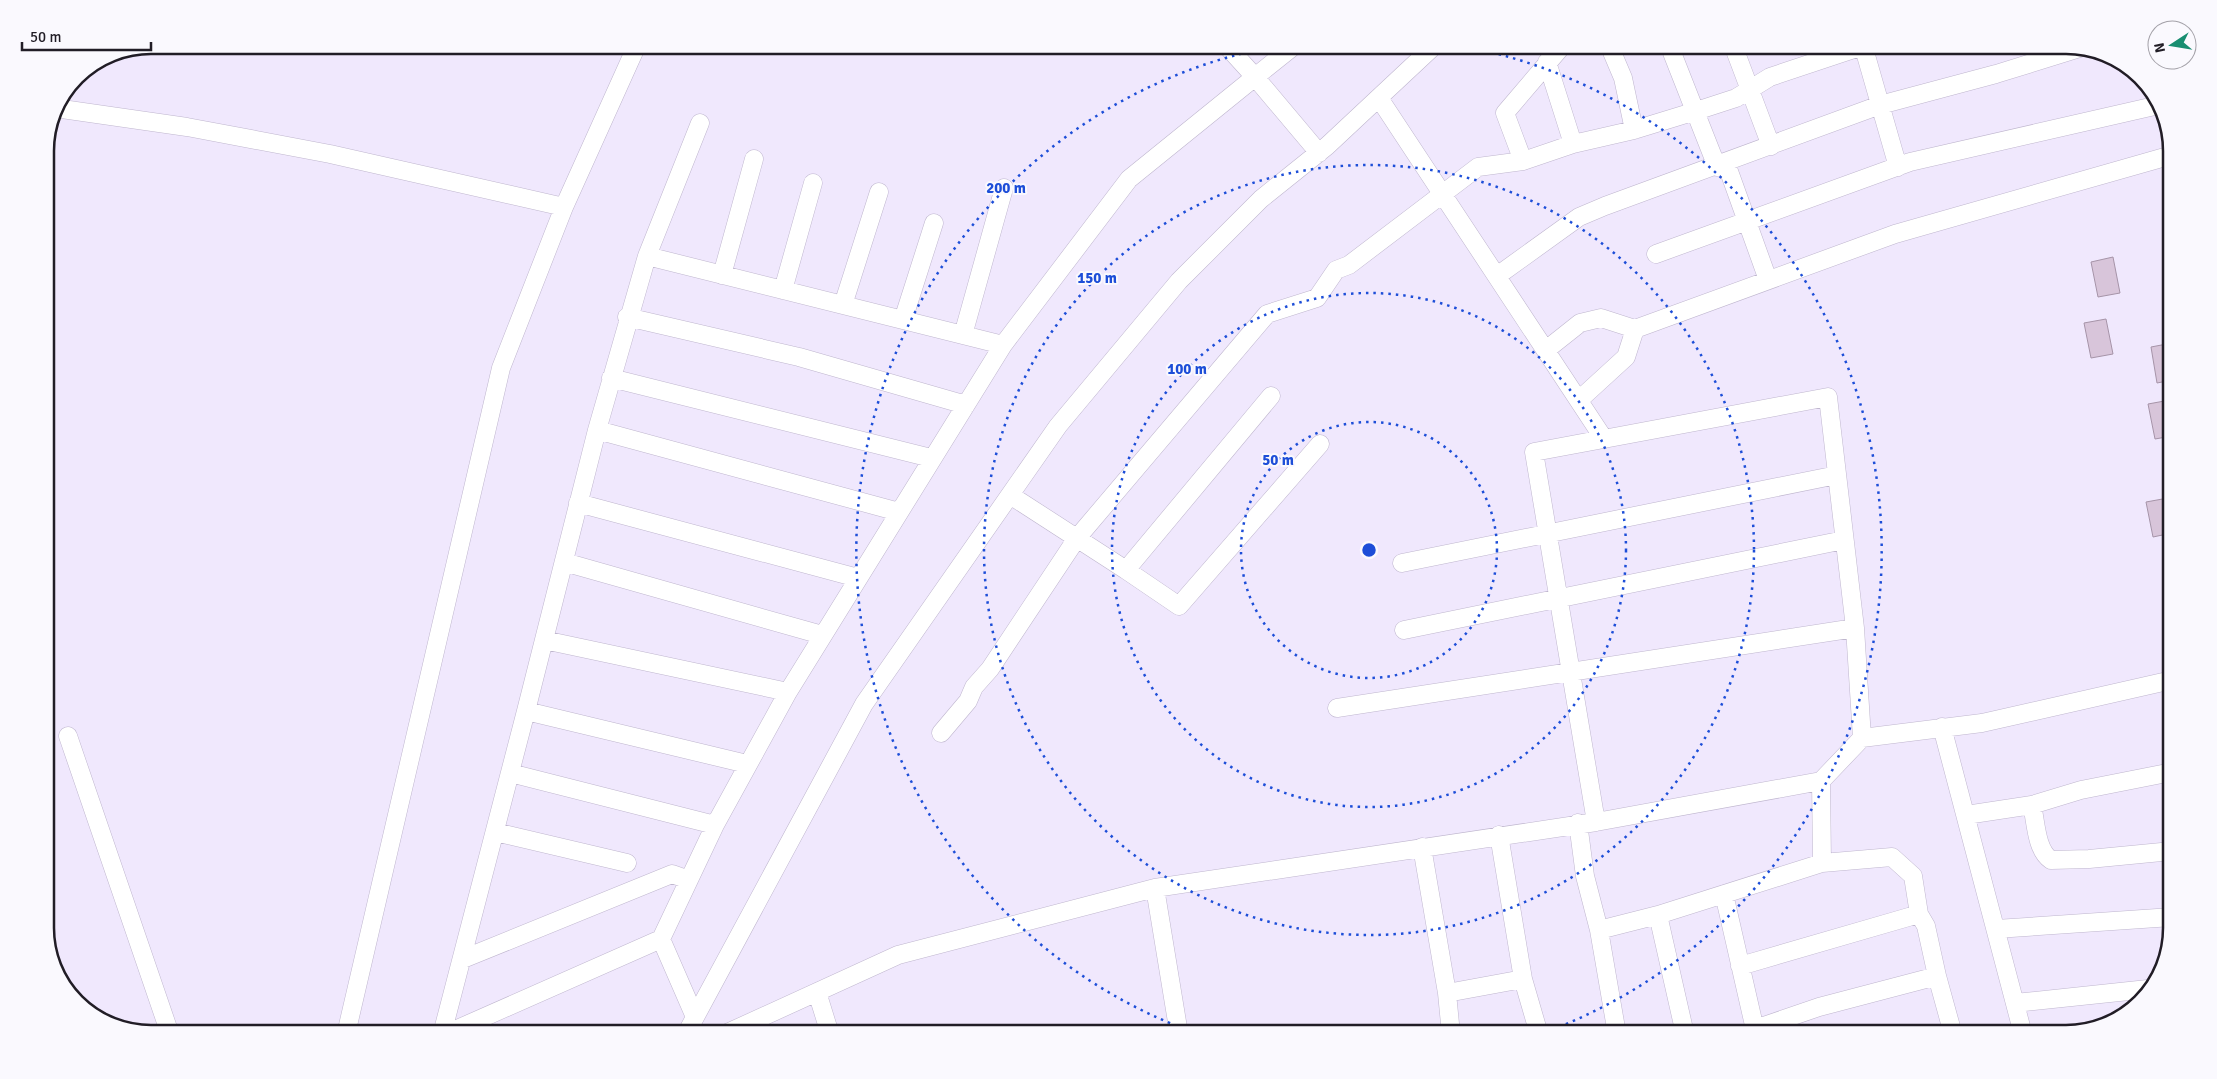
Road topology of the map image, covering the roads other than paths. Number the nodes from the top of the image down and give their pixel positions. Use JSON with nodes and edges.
{"nodes":[{"id":1,"x":633,"y":54,"type":"edge"},
{"id":2,"x":1234,"y":54,"type":"edge"},
{"id":3,"x":1284,"y":54,"type":"edge"},
{"id":4,"x":1424,"y":54,"type":"edge"},
{"id":5,"x":1555,"y":54,"type":"edge"},
{"id":6,"x":1613,"y":54,"type":"edge"},
{"id":7,"x":1673,"y":54,"type":"edge"},
{"id":8,"x":1737,"y":54,"type":"edge"},
{"id":9,"x":1838,"y":54,"type":"edge"},
{"id":10,"x":1866,"y":54,"type":"edge"},
{"id":11,"x":2061,"y":54,"type":"edge"},
{"id":12,"x":1547,"y":62,"type":"junction"},
{"id":13,"x":1255,"y":77,"type":"junction"},
{"id":14,"x":1751,"y":88,"type":"junction"},
{"id":15,"x":1378,"y":98,"type":"junction"},
{"id":16,"x":1880,"y":105,"type":"junction"},
{"id":17,"x":2152,"y":106,"type":"edge"},
{"id":18,"x":63,"y":109,"type":"edge"},
{"id":19,"x":1696,"y":110,"type":"junction"},
{"id":20,"x":700,"y":123,"type":"dead end"},
{"id":21,"x":1634,"y":130,"type":"junction"},
{"id":22,"x":1573,"y":144,"type":"junction"},
{"id":23,"x":1771,"y":146,"type":"junction"},
{"id":24,"x":1319,"y":153,"type":"junction"},
{"id":25,"x":2163,"y":158,"type":"edge"},
{"id":26,"x":754,"y":159,"type":"dead end"},
{"id":27,"x":1523,"y":161,"type":"junction"},
{"id":28,"x":1721,"y":165,"type":"junction"},
{"id":29,"x":1898,"y":167,"type":"junction"},
{"id":30,"x":813,"y":183,"type":"dead end"},
{"id":31,"x":1004,"y":188,"type":"dead end"},
{"id":32,"x":879,"y":192,"type":"dead end"},
{"id":33,"x":1442,"y":194,"type":"junction"},
{"id":34,"x":564,"y":207,"type":"junction"},
{"id":35,"x":1747,"y":222,"type":"junction"},
{"id":36,"x":934,"y":223,"type":"dead end"},
{"id":37,"x":1656,"y":254,"type":"dead end"},
{"id":38,"x":647,"y":256,"type":"junction"},
{"id":39,"x":722,"y":275,"type":"junction"},
{"id":40,"x":1496,"y":276,"type":"junction"},
{"id":41,"x":1768,"y":280,"type":"junction"},
{"id":42,"x":783,"y":290,"type":"junction"},
{"id":43,"x":843,"y":305,"type":"junction"},
{"id":44,"x":628,"y":318,"type":"junction"},
{"id":45,"x":902,"y":320,"type":"junction"},
{"id":46,"x":1635,"y":329,"type":"junction"},
{"id":47,"x":963,"y":335,"type":"junction"},
{"id":48,"x":1003,"y":345,"type":"junction"},
{"id":49,"x":1546,"y":350,"type":"junction"},
{"id":50,"x":611,"y":378,"type":"junction"},
{"id":51,"x":1271,"y":396,"type":"dead end"},
{"id":52,"x":1579,"y":400,"type":"junction"},
{"id":53,"x":966,"y":405,"type":"junction"},
{"id":54,"x":597,"y":430,"type":"junction"},
{"id":55,"x":1604,"y":439,"type":"junction"},
{"id":56,"x":1320,"y":444,"type":"dead end"},
{"id":57,"x":931,"y":458,"type":"junction"},
{"id":58,"x":1837,"y":475,"type":"junction"},
{"id":59,"x":1010,"y":495,"type":"junction"},
{"id":60,"x":578,"y":503,"type":"junction"},
{"id":61,"x":899,"y":512,"type":"junction"},
{"id":62,"x":1548,"y":534,"type":"junction"},
{"id":63,"x":1077,"y":538,"type":"junction"},
{"id":64,"x":1844,"y":540,"type":"junction"},
{"id":65,"x":564,"y":562,"type":"junction"},
{"id":66,"x":1402,"y":563,"type":"dead end"},
{"id":67,"x":1126,"y":570,"type":"junction"},
{"id":68,"x":858,"y":578,"type":"junction"},
{"id":69,"x":1559,"y":598,"type":"junction"},
{"id":70,"x":1855,"y":628,"type":"junction"},
{"id":71,"x":1404,"y":630,"type":"dead end"},
{"id":72,"x":822,"y":635,"type":"junction"},
{"id":73,"x":544,"y":640,"type":"junction"},
{"id":74,"x":1571,"y":672,"type":"junction"},
{"id":75,"x":2163,"y":682,"type":"edge"},
{"id":76,"x":788,"y":692,"type":"junction"},
{"id":77,"x":1337,"y":708,"type":"dead end"},
{"id":78,"x":526,"y":711,"type":"junction"},
{"id":79,"x":1942,"y":727,"type":"junction"},
{"id":80,"x":941,"y":733,"type":"dead end"},
{"id":81,"x":68,"y":736,"type":"dead end"},
{"id":82,"x":1862,"y":738,"type":"junction"},
{"id":83,"x":747,"y":764,"type":"junction"},
{"id":84,"x":510,"y":773,"type":"junction"},
{"id":85,"x":2163,"y":774,"type":"edge"},
{"id":86,"x":1821,"y":780,"type":"junction"},
{"id":87,"x":2032,"y":805,"type":"junction"},
{"id":88,"x":1966,"y":815,"type":"junction"},
{"id":89,"x":1596,"y":822,"type":"junction"},
{"id":90,"x":1578,"y":823,"type":"junction"},
{"id":91,"x":715,"y":825,"type":"junction"},
{"id":92,"x":495,"y":832,"type":"junction"},
{"id":93,"x":1499,"y":835,"type":"junction"},
{"id":94,"x":1422,"y":847,"type":"junction"},
{"id":95,"x":2163,"y":852,"type":"edge"},
{"id":96,"x":627,"y":863,"type":"dead end"},
{"id":97,"x":1822,"y":863,"type":"junction"},
{"id":98,"x":689,"y":880,"type":"junction"},
{"id":99,"x":1155,"y":888,"type":"junction"},
{"id":100,"x":1724,"y":894,"type":"junction"},
{"id":101,"x":1919,"y":914,"type":"junction"},
{"id":102,"x":1658,"y":915,"type":"junction"},
{"id":103,"x":2163,"y":918,"type":"edge"},
{"id":104,"x":1996,"y":929,"type":"junction"},
{"id":105,"x":1599,"y":930,"type":"junction"},
{"id":106,"x":661,"y":939,"type":"junction"},
{"id":107,"x":463,"y":959,"type":"junction"},
{"id":108,"x":1740,"y":966,"type":"junction"},
{"id":109,"x":1936,"y":976,"type":"junction"},
{"id":110,"x":1523,"y":979,"type":"junction"},
{"id":111,"x":2141,"y":990,"type":"edge"},
{"id":112,"x":817,"y":992,"type":"junction"},
{"id":113,"x":1447,"y":993,"type":"junction"},
{"id":114,"x":2015,"y":1003,"type":"junction"},
{"id":115,"x":695,"y":1017,"type":"junction"},
{"id":116,"x":167,"y":1025,"type":"edge"},
{"id":117,"x":348,"y":1025,"type":"edge"},
{"id":118,"x":445,"y":1025,"type":"edge"},
{"id":119,"x":466,"y":1025,"type":"edge"},
{"id":120,"x":691,"y":1025,"type":"edge"},
{"id":121,"x":745,"y":1025,"type":"edge"},
{"id":122,"x":827,"y":1025,"type":"edge"},
{"id":123,"x":1178,"y":1025,"type":"edge"},
{"id":124,"x":1450,"y":1025,"type":"edge"},
{"id":125,"x":1536,"y":1025,"type":"edge"},
{"id":126,"x":1615,"y":1025,"type":"edge"},
{"id":127,"x":1683,"y":1025,"type":"edge"},
{"id":128,"x":1755,"y":1025,"type":"edge"},
{"id":129,"x":1772,"y":1025,"type":"edge"},
{"id":130,"x":1947,"y":1025,"type":"edge"},
{"id":131,"x":2021,"y":1025,"type":"edge"}],
"edges":[{"from":1,"to":34,"type":"street"},
{"from":2,"to":13,"type":"street"},
{"from":3,"to":13,"type":"street"},
{"from":4,"to":15,"type":"street"},
{"from":5,"to":12,"type":"street"},
{"from":6,"to":21,"type":"street"},
{"from":7,"to":19,"type":"street"},
{"from":8,"to":14,"type":"street"},
{"from":9,"to":14,"type":"street"},
{"from":10,"to":16,"type":"street"},
{"from":11,"to":16,"type":"street"},
{"from":12,"to":22,"type":"street"},
{"from":12,"to":27,"type":"street"},
{"from":13,"to":24,"type":"street"},
{"from":13,"to":48,"type":"street"},
{"from":14,"to":19,"type":"street"},
{"from":14,"to":23,"type":"street"},
{"from":15,"to":24,"type":"street"},
{"from":15,"to":33,"type":"street"},
{"from":16,"to":23,"type":"street"},
{"from":16,"to":29,"type":"street"},
{"from":17,"to":29,"type":"street"},
{"from":18,"to":34,"type":"street"},
{"from":19,"to":21,"type":"street"},
{"from":19,"to":28,"type":"street"},
{"from":20,"to":38,"type":"street"},
{"from":21,"to":22,"type":"street"},
{"from":22,"to":27,"type":"street"},
{"from":23,"to":28,"type":"street"},
{"from":24,"to":59,"type":"street"},
{"from":25,"to":41,"type":"street"},
{"from":26,"to":39,"type":"street"},
{"from":27,"to":33,"type":"street"},
{"from":28,"to":35,"type":"street"},
{"from":28,"to":40,"type":"street"},
{"from":29,"to":35,"type":"street"},
{"from":30,"to":42,"type":"street"},
{"from":31,"to":47,"type":"street"},
{"from":32,"to":43,"type":"street"},
{"from":33,"to":40,"type":"street"},
{"from":33,"to":63,"type":"street"},
{"from":34,"to":117,"type":"street"},
{"from":35,"to":37,"type":"street"},
{"from":35,"to":41,"type":"street"},
{"from":36,"to":45,"type":"street"},
{"from":38,"to":39,"type":"street"},
{"from":38,"to":44,"type":"street"},
{"from":39,"to":42,"type":"street"},
{"from":40,"to":49,"type":"street"},
{"from":41,"to":46,"type":"street"},
{"from":42,"to":43,"type":"street"},
{"from":43,"to":45,"type":"street"},
{"from":44,"to":50,"type":"street"},
{"from":44,"to":53,"type":"street"},
{"from":45,"to":47,"type":"street"},
{"from":46,"to":49,"type":"street"},
{"from":46,"to":52,"type":"street"},
{"from":47,"to":48,"type":"street"},
{"from":48,"to":53,"type":"street"},
{"from":49,"to":52,"type":"street"},
{"from":50,"to":54,"type":"street"},
{"from":50,"to":57,"type":"street"},
{"from":51,"to":67,"type":"street"},
{"from":52,"to":55,"type":"street"},
{"from":53,"to":57,"type":"street"},
{"from":54,"to":60,"type":"street"},
{"from":54,"to":61,"type":"street"},
{"from":55,"to":58,"type":"street"},
{"from":55,"to":62,"type":"street"},
{"from":56,"to":67,"type":"street"},
{"from":57,"to":61,"type":"street"},
{"from":58,"to":62,"type":"street"},
{"from":58,"to":64,"type":"street"},
{"from":59,"to":63,"type":"street"},
{"from":59,"to":115,"type":"street"},
{"from":60,"to":65,"type":"street"},
{"from":60,"to":68,"type":"street"},
{"from":61,"to":68,"type":"street"},
{"from":62,"to":66,"type":"street"},
{"from":62,"to":69,"type":"street"},
{"from":63,"to":67,"type":"street"},
{"from":63,"to":80,"type":"street"},
{"from":64,"to":69,"type":"street"},
{"from":64,"to":70,"type":"street"},
{"from":65,"to":72,"type":"street"},
{"from":65,"to":73,"type":"street"},
{"from":68,"to":72,"type":"street"},
{"from":69,"to":71,"type":"street"},
{"from":69,"to":74,"type":"street"},
{"from":70,"to":74,"type":"street"},
{"from":70,"to":82,"type":"street"},
{"from":72,"to":76,"type":"street"},
{"from":73,"to":76,"type":"street"},
{"from":73,"to":78,"type":"street"},
{"from":74,"to":77,"type":"street"},
{"from":74,"to":89,"type":"street"},
{"from":75,"to":79,"type":"street"},
{"from":76,"to":83,"type":"street"},
{"from":78,"to":83,"type":"street"},
{"from":78,"to":84,"type":"street"},
{"from":79,"to":82,"type":"street"},
{"from":79,"to":88,"type":"street"},
{"from":81,"to":116,"type":"street"},
{"from":82,"to":86,"type":"street"},
{"from":83,"to":91,"type":"street"},
{"from":84,"to":91,"type":"street"},
{"from":84,"to":92,"type":"street"},
{"from":85,"to":87,"type":"street"},
{"from":86,"to":89,"type":"street"},
{"from":86,"to":97,"type":"street"},
{"from":87,"to":88,"type":"street"},
{"from":87,"to":95,"type":"street"},
{"from":88,"to":104,"type":"street"},
{"from":89,"to":90,"type":"street"},
{"from":90,"to":93,"type":"street"},
{"from":90,"to":105,"type":"street"},
{"from":91,"to":98,"type":"street"},
{"from":92,"to":96,"type":"street"},
{"from":92,"to":107,"type":"street"},
{"from":93,"to":94,"type":"street"},
{"from":93,"to":110,"type":"street"},
{"from":94,"to":99,"type":"street"},
{"from":94,"to":113,"type":"street"},
{"from":97,"to":100,"type":"street"},
{"from":97,"to":101,"type":"street"},
{"from":98,"to":106,"type":"street"},
{"from":98,"to":107,"type":"street"},
{"from":99,"to":112,"type":"street"},
{"from":99,"to":123,"type":"street"},
{"from":100,"to":102,"type":"street"},
{"from":100,"to":108,"type":"street"},
{"from":101,"to":108,"type":"street"},
{"from":101,"to":109,"type":"street"},
{"from":102,"to":105,"type":"street"},
{"from":102,"to":127,"type":"street"},
{"from":103,"to":104,"type":"street"},
{"from":104,"to":114,"type":"street"},
{"from":105,"to":126,"type":"street"},
{"from":106,"to":115,"type":"street"},
{"from":106,"to":119,"type":"street"},
{"from":107,"to":118,"type":"street"},
{"from":108,"to":128,"type":"street"},
{"from":109,"to":129,"type":"street"},
{"from":109,"to":130,"type":"street"},
{"from":110,"to":113,"type":"street"},
{"from":110,"to":125,"type":"street"},
{"from":111,"to":114,"type":"street"},
{"from":112,"to":121,"type":"street"},
{"from":112,"to":122,"type":"street"},
{"from":113,"to":124,"type":"street"},
{"from":114,"to":131,"type":"street"},
{"from":115,"to":120,"type":"street"}]}
